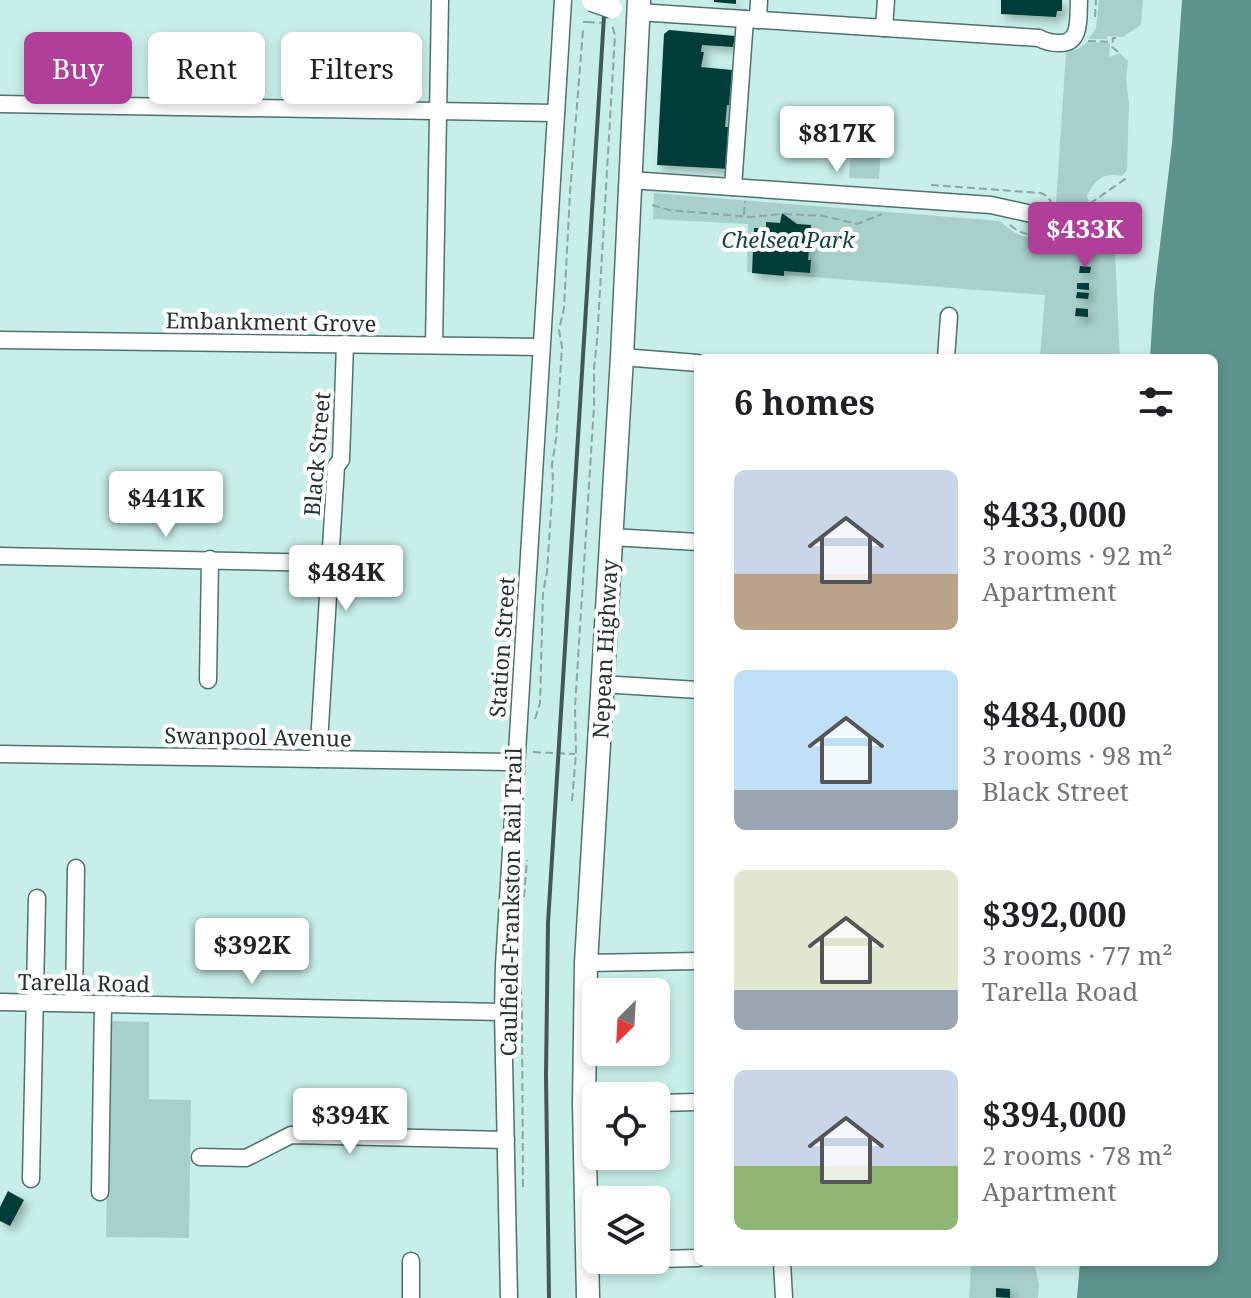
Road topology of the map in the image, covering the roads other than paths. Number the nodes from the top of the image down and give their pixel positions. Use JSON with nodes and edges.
{"nodes":[{"id":1,"x":440,"y":0,"type":"edge"},
{"id":2,"x":563,"y":0,"type":"edge"},
{"id":3,"x":759,"y":0,"type":"edge"},
{"id":4,"x":886,"y":0,"type":"edge"},
{"id":5,"x":1079,"y":0,"type":"edge"},
{"id":6,"x":592,"y":1,"type":"edge"},
{"id":7,"x":639,"y":6,"type":"edge"},
{"id":8,"x":609,"y":18,"type":"road end"},
{"id":9,"x":751,"y":19,"type":"junction"},
{"id":10,"x":884,"y":28,"type":"junction"},
{"id":11,"x":0,"y":104,"type":"edge"},
{"id":12,"x":438,"y":111,"type":"junction"},
{"id":13,"x":556,"y":113,"type":"junction"},
{"id":14,"x":630,"y":180,"type":"junction"},
{"id":15,"x":733,"y":187,"type":"junction"},
{"id":16,"x":1036,"y":215,"type":"dead end"},
{"id":17,"x":949,"y":316,"type":"dead end"},
{"id":18,"x":0,"y":340,"type":"edge"},
{"id":19,"x":345,"y":344,"type":"junction"},
{"id":20,"x":434,"y":345,"type":"junction"},
{"id":21,"x":541,"y":347,"type":"junction"},
{"id":22,"x":946,"y":354,"type":"edge"},
{"id":23,"x":622,"y":357,"type":"junction"},
{"id":24,"x":694,"y":363,"type":"edge"},
{"id":25,"x":611,"y":537,"type":"junction"},
{"id":26,"x":694,"y":542,"type":"edge"},
{"id":27,"x":0,"y":556,"type":"edge"},
{"id":28,"x":210,"y":559,"type":"junction"},
{"id":29,"x":329,"y":563,"type":"junction"},
{"id":30,"x":208,"y":680,"type":"dead end"},
{"id":31,"x":601,"y":684,"type":"junction"},
{"id":32,"x":694,"y":690,"type":"edge"},
{"id":33,"x":0,"y":754,"type":"edge"},
{"id":34,"x":318,"y":759,"type":"junction"},
{"id":35,"x":516,"y":762,"type":"junction"},
{"id":36,"x":76,"y":868,"type":"dead end"},
{"id":37,"x":37,"y":898,"type":"dead end"},
{"id":38,"x":694,"y":961,"type":"edge"},
{"id":39,"x":586,"y":963,"type":"junction"},
{"id":40,"x":0,"y":1002,"type":"edge"},
{"id":41,"x":35,"y":1003,"type":"junction"},
{"id":42,"x":74,"y":1003,"type":"junction"},
{"id":43,"x":103,"y":1004,"type":"junction"},
{"id":44,"x":503,"y":1012,"type":"junction"},
{"id":45,"x":589,"y":1082,"type":"edge"},
{"id":46,"x":694,"y":1102,"type":"edge"},
{"id":47,"x":670,"y":1103,"type":"edge"},
{"id":48,"x":506,"y":1140,"type":"junction"},
{"id":49,"x":200,"y":1157,"type":"dead end"},
{"id":50,"x":31,"y":1179,"type":"dead end"},
{"id":51,"x":100,"y":1192,"type":"dead end"},
{"id":52,"x":694,"y":1258,"type":"edge"},
{"id":53,"x":670,"y":1259,"type":"edge"},
{"id":54,"x":411,"y":1261,"type":"dead end"},
{"id":55,"x":782,"y":1266,"type":"edge"},
{"id":56,"x":591,"y":1274,"type":"edge"},
{"id":57,"x":411,"y":1298,"type":"edge"},
{"id":58,"x":509,"y":1298,"type":"edge"},
{"id":59,"x":588,"y":1298,"type":"edge"},
{"id":60,"x":784,"y":1298,"type":"edge"}],
"edges":[{"from":1,"to":12,"type":"street"},
{"from":2,"to":13,"type":"street","name":"Station Street"},
{"from":3,"to":9,"type":"street"},
{"from":4,"to":10,"type":"street"},
{"from":5,"to":10,"type":"street"},
{"from":6,"to":8,"type":"main road","bridge":true},
{"from":7,"to":9,"type":"street"},
{"from":7,"to":14,"type":"highway","name":"Nepean Highway"},
{"from":9,"to":10,"type":"street"},
{"from":9,"to":15,"type":"street"},
{"from":11,"to":12,"type":"street"},
{"from":12,"to":13,"type":"street"},
{"from":12,"to":20,"type":"street"},
{"from":13,"to":21,"type":"street","name":"Station Street"},
{"from":14,"to":15,"type":"street"},
{"from":14,"to":23,"type":"highway","name":"Nepean Highway"},
{"from":15,"to":16,"type":"street"},
{"from":17,"to":22,"type":"street"},
{"from":18,"to":19,"type":"street","name":"Embankment Grove"},
{"from":19,"to":20,"type":"street","name":"Embankment Grove"},
{"from":19,"to":29,"type":"street","name":"Black Street"},
{"from":20,"to":21,"type":"street","name":"Embankment Grove"},
{"from":21,"to":35,"type":"street","name":"Station Street"},
{"from":23,"to":24,"type":"street"},
{"from":23,"to":25,"type":"highway","name":"Nepean Highway"},
{"from":25,"to":26,"type":"street"},
{"from":25,"to":31,"type":"highway","name":"Nepean Highway"},
{"from":27,"to":28,"type":"street"},
{"from":28,"to":29,"type":"street"},
{"from":28,"to":30,"type":"street"},
{"from":29,"to":34,"type":"street","name":"Black Street"},
{"from":31,"to":32,"type":"street"},
{"from":31,"to":39,"type":"highway","name":"Nepean Highway"},
{"from":33,"to":34,"type":"street","name":"Swanpool Avenue"},
{"from":34,"to":35,"type":"street","name":"Swanpool Avenue"},
{"from":35,"to":44,"type":"street","name":"Station Street"},
{"from":36,"to":42,"type":"street"},
{"from":37,"to":41,"type":"street"},
{"from":38,"to":39,"type":"street"},
{"from":39,"to":45,"type":"highway","name":"Nepean Highway"},
{"from":40,"to":41,"type":"street","name":"Tarella Road"},
{"from":41,"to":42,"type":"street","name":"Tarella Road"},
{"from":41,"to":50,"type":"street"},
{"from":42,"to":43,"type":"street","name":"Tarella Road"},
{"from":43,"to":44,"type":"street","name":"Tarella Road"},
{"from":43,"to":51,"type":"street"},
{"from":44,"to":48,"type":"street","name":"Station Street"},
{"from":46,"to":47,"type":"street"},
{"from":48,"to":49,"type":"street"},
{"from":48,"to":58,"type":"street","name":"Station Street"},
{"from":52,"to":53,"type":"street"},
{"from":54,"to":57,"type":"street"},
{"from":55,"to":60,"type":"street"},
{"from":56,"to":59,"type":"highway","name":"Nepean Highway"}]}
